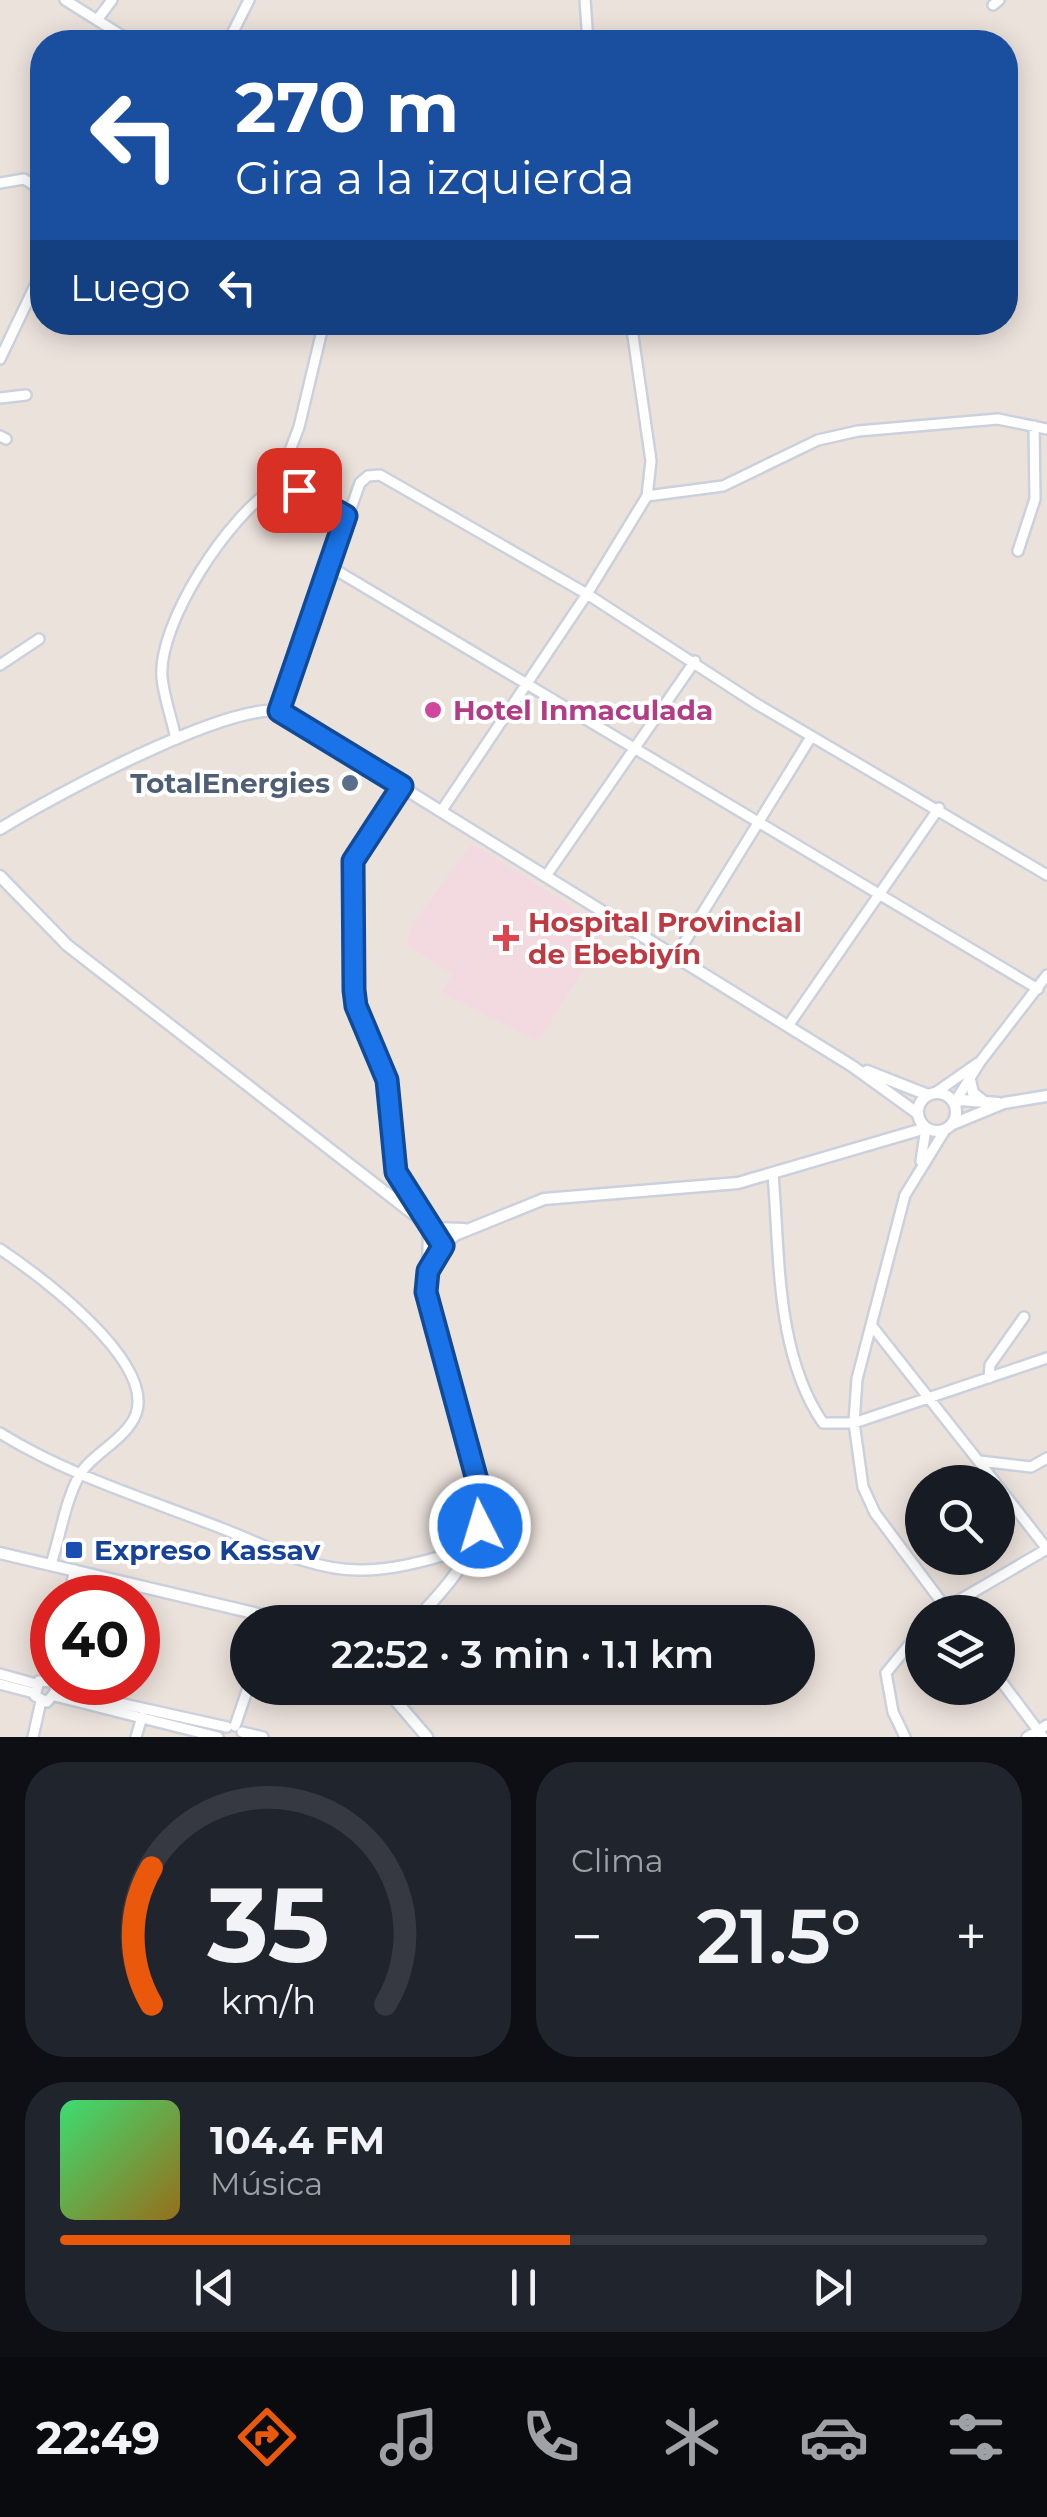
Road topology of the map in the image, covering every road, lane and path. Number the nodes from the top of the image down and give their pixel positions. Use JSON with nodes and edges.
{"nodes":[{"id":1,"x":65,"y":0,"type":"edge"},
{"id":2,"x":112,"y":0,"type":"edge"},
{"id":3,"x":249,"y":0,"type":"edge"},
{"id":4,"x":586,"y":0,"type":"edge"},
{"id":5,"x":97,"y":20,"type":"junction"},
{"id":6,"x":113,"y":30,"type":"edge"},
{"id":7,"x":234,"y":30,"type":"edge"},
{"id":8,"x":587,"y":30,"type":"edge"},
{"id":9,"x":30,"y":183,"type":"edge"},
{"id":10,"x":0,"y":184,"type":"edge"},
{"id":11,"x":30,"y":295,"type":"edge"},
{"id":12,"x":321,"y":335,"type":"edge"},
{"id":13,"x":633,"y":335,"type":"edge"},
{"id":14,"x":0,"y":359,"type":"edge"},
{"id":15,"x":26,"y":395,"type":"dead end"},
{"id":16,"x":0,"y":398,"type":"edge"},
{"id":17,"x":1034,"y":426,"type":"junction"},
{"id":18,"x":1047,"y":429,"type":"edge"},
{"id":19,"x":276,"y":487,"type":"junction"},
{"id":20,"x":646,"y":496,"type":"junction"},
{"id":21,"x":346,"y":516,"type":"junction"},
{"id":22,"x":1018,"y":551,"type":"dead end"},
{"id":23,"x":330,"y":566,"type":"junction"},
{"id":24,"x":587,"y":594,"type":"junction"},
{"id":25,"x":39,"y":639,"type":"dead end"},
{"id":26,"x":694,"y":661,"type":"junction"},
{"id":27,"x":0,"y":665,"type":"edge"},
{"id":28,"x":529,"y":683,"type":"junction"},
{"id":29,"x":279,"y":711,"type":"junction"},
{"id":30,"x":811,"y":737,"type":"junction"},
{"id":31,"x":176,"y":739,"type":"junction"},
{"id":32,"x":636,"y":748,"type":"junction"},
{"id":33,"x":402,"y":786,"type":"junction"},
{"id":34,"x":939,"y":808,"type":"junction"},
{"id":35,"x":442,"y":810,"type":"junction"},
{"id":36,"x":762,"y":824,"type":"junction"},
{"id":37,"x":0,"y":829,"type":"edge"},
{"id":38,"x":1047,"y":875,"type":"edge"},
{"id":39,"x":0,"y":876,"type":"edge"},
{"id":40,"x":546,"y":876,"type":"junction"},
{"id":41,"x":879,"y":895,"type":"junction"},
{"id":42,"x":676,"y":956,"type":"junction"},
{"id":43,"x":1047,"y":975,"type":"edge"},
{"id":44,"x":1038,"y":989,"type":"junction"},
{"id":45,"x":788,"y":1026,"type":"junction"},
{"id":46,"x":980,"y":1062,"type":"junction"},
{"id":47,"x":852,"y":1066,"type":"junction"},
{"id":48,"x":970,"y":1080,"type":"junction"},
{"id":49,"x":931,"y":1094,"type":"junction"},
{"id":50,"x":1047,"y":1096,"type":"edge"},
{"id":51,"x":988,"y":1102,"type":"junction"},
{"id":52,"x":1004,"y":1103,"type":"junction"},
{"id":53,"x":954,"y":1104,"type":"junction"},
{"id":54,"x":922,"y":1122,"type":"junction"},
{"id":55,"x":948,"y":1127,"type":"junction"},
{"id":56,"x":920,"y":1164,"type":"junction"},
{"id":57,"x":772,"y":1174,"type":"junction"},
{"id":58,"x":427,"y":1226,"type":"junction"},
{"id":59,"x":470,"y":1229,"type":"junction"},
{"id":60,"x":443,"y":1246,"type":"junction"},
{"id":61,"x":0,"y":1250,"type":"edge"},
{"id":62,"x":428,"y":1271,"type":"junction"},
{"id":63,"x":1024,"y":1317,"type":"dead end"},
{"id":64,"x":872,"y":1326,"type":"junction"},
{"id":65,"x":1047,"y":1358,"type":"edge"},
{"id":66,"x":989,"y":1378,"type":"junction"},
{"id":67,"x":929,"y":1398,"type":"junction"},
{"id":68,"x":854,"y":1423,"type":"junction"},
{"id":69,"x":0,"y":1433,"type":"edge"},
{"id":70,"x":1047,"y":1458,"type":"edge"},
{"id":71,"x":978,"y":1460,"type":"junction"},
{"id":72,"x":982,"y":1465,"type":"edge"},
{"id":73,"x":80,"y":1475,"type":"junction"},
{"id":74,"x":1015,"y":1508,"type":"edge"},
{"id":75,"x":470,"y":1548,"type":"junction"},
{"id":76,"x":0,"y":1553,"type":"edge"},
{"id":77,"x":51,"y":1564,"type":"junction"},
{"id":78,"x":1015,"y":1568,"type":"edge"},
{"id":79,"x":75,"y":1570,"type":"junction"},
{"id":80,"x":74,"y":1575,"type":"edge"},
{"id":81,"x":1003,"y":1575,"type":"edge"},
{"id":82,"x":933,"y":1595,"type":"edge"},
{"id":83,"x":969,"y":1595,"type":"edge"},
{"id":84,"x":430,"y":1605,"type":"edge"},
{"id":85,"x":230,"y":1610,"type":"edge"},
{"id":86,"x":905,"y":1650,"type":"edge"},
{"id":87,"x":0,"y":1674,"type":"edge"},
{"id":88,"x":0,"y":1684,"type":"edge"},
{"id":89,"x":30,"y":1686,"type":"edge"},
{"id":90,"x":30,"y":1687,"type":"edge"},
{"id":91,"x":1015,"y":1697,"type":"edge"},
{"id":92,"x":41,"y":1705,"type":"edge"},
{"id":93,"x":108,"y":1705,"type":"edge"},
{"id":94,"x":125,"y":1705,"type":"edge"},
{"id":95,"x":242,"y":1705,"type":"edge"},
{"id":96,"x":400,"y":1705,"type":"edge"},
{"id":97,"x":142,"y":1717,"type":"junction"},
{"id":98,"x":1043,"y":1731,"type":"edge"},
{"id":99,"x":231,"y":1733,"type":"edge"},
{"id":100,"x":426,"y":1736,"type":"edge"},
{"id":101,"x":32,"y":1737,"type":"edge"},
{"id":102,"x":136,"y":1737,"type":"edge"},
{"id":103,"x":262,"y":1737,"type":"edge"},
{"id":104,"x":905,"y":1737,"type":"edge"},
{"id":105,"x":1027,"y":1737,"type":"edge"}],
"edges":[{"from":1,"to":5,"type":"street"},
{"from":2,"to":5,"type":"street"},
{"from":3,"to":7,"type":"street"},
{"from":4,"to":8,"type":"street"},
{"from":5,"to":6,"type":"street"},
{"from":9,"to":10,"type":"street"},
{"from":11,"to":14,"type":"street"},
{"from":12,"to":19,"type":"street"},
{"from":13,"to":20,"type":"street"},
{"from":15,"to":16,"type":"street"},
{"from":17,"to":18,"type":"street"},
{"from":17,"to":20,"type":"street"},
{"from":17,"to":22,"type":"street"},
{"from":19,"to":21,"type":"street"},
{"from":19,"to":31,"type":"street"},
{"from":20,"to":24,"type":"street"},
{"from":21,"to":23,"type":"street"},
{"from":21,"to":24,"type":"street"},
{"from":23,"to":28,"type":"street"},
{"from":23,"to":29,"type":"street"},
{"from":24,"to":26,"type":"street"},
{"from":24,"to":28,"type":"street"},
{"from":25,"to":27,"type":"street"},
{"from":26,"to":30,"type":"street"},
{"from":26,"to":32,"type":"street"},
{"from":28,"to":32,"type":"street"},
{"from":28,"to":35,"type":"street"},
{"from":29,"to":31,"type":"street"},
{"from":29,"to":33,"type":"street"},
{"from":30,"to":34,"type":"street"},
{"from":30,"to":36,"type":"street"},
{"from":31,"to":37,"type":"street"},
{"from":32,"to":36,"type":"street"},
{"from":32,"to":40,"type":"street"},
{"from":33,"to":35,"type":"street"},
{"from":33,"to":58,"type":"street"},
{"from":34,"to":38,"type":"street"},
{"from":34,"to":41,"type":"street"},
{"from":35,"to":40,"type":"street"},
{"from":36,"to":41,"type":"street"},
{"from":36,"to":42,"type":"street"},
{"from":39,"to":58,"type":"street"},
{"from":40,"to":42,"type":"street"},
{"from":41,"to":44,"type":"street"},
{"from":41,"to":45,"type":"street"},
{"from":42,"to":45,"type":"street"},
{"from":43,"to":44,"type":"street"},
{"from":44,"to":46,"type":"street"},
{"from":45,"to":47,"type":"street"},
{"from":46,"to":48,"type":"street"},
{"from":46,"to":49,"type":"street"},
{"from":47,"to":49,"type":"street"},
{"from":47,"to":54,"type":"street"},
{"from":48,"to":51,"type":"street"},
{"from":48,"to":53,"type":"street"},
{"from":49,"to":53,"type":"street"},
{"from":49,"to":54,"type":"street"},
{"from":50,"to":52,"type":"street"},
{"from":51,"to":52,"type":"street"},
{"from":51,"to":53,"type":"street"},
{"from":52,"to":55,"type":"street"},
{"from":53,"to":55,"type":"street"},
{"from":54,"to":55,"type":"street"},
{"from":54,"to":56,"type":"street"},
{"from":54,"to":57,"type":"street"},
{"from":55,"to":56,"type":"street"},
{"from":56,"to":64,"type":"street"},
{"from":57,"to":59,"type":"street"},
{"from":57,"to":68,"type":"street"},
{"from":58,"to":59,"type":"street"},
{"from":58,"to":60,"type":"street"},
{"from":58,"to":62,"type":"street"},
{"from":59,"to":60,"type":"street"},
{"from":60,"to":62,"type":"street"},
{"from":61,"to":73,"type":"street"},
{"from":62,"to":75,"type":"street"},
{"from":63,"to":66,"type":"street"},
{"from":64,"to":67,"type":"street"},
{"from":64,"to":68,"type":"street"},
{"from":65,"to":66,"type":"street"},
{"from":66,"to":67,"type":"street"},
{"from":67,"to":68,"type":"street"},
{"from":67,"to":71,"type":"street"},
{"from":68,"to":82,"type":"street"},
{"from":69,"to":73,"type":"street"},
{"from":70,"to":71,"type":"street"},
{"from":71,"to":72,"type":"street"},
{"from":73,"to":75,"type":"street"},
{"from":73,"to":77,"type":"street"},
{"from":74,"to":78,"type":"street"},
{"from":75,"to":84,"type":"street"},
{"from":76,"to":77,"type":"street"},
{"from":77,"to":79,"type":"street"},
{"from":79,"to":80,"type":"street"},
{"from":79,"to":85,"type":"street"},
{"from":81,"to":83,"type":"street"},
{"from":86,"to":104,"type":"street"},
{"from":87,"to":89,"type":"street"},
{"from":88,"to":90,"type":"street"},
{"from":91,"to":98,"type":"street"},
{"from":92,"to":101,"type":"street"},
{"from":93,"to":97,"type":"street"},
{"from":94,"to":99,"type":"street"},
{"from":95,"to":99,"type":"street"},
{"from":96,"to":100,"type":"street"},
{"from":97,"to":99,"type":"street"},
{"from":97,"to":102,"type":"street"},
{"from":98,"to":105,"type":"street"},
{"from":99,"to":103,"type":"street"}]}
